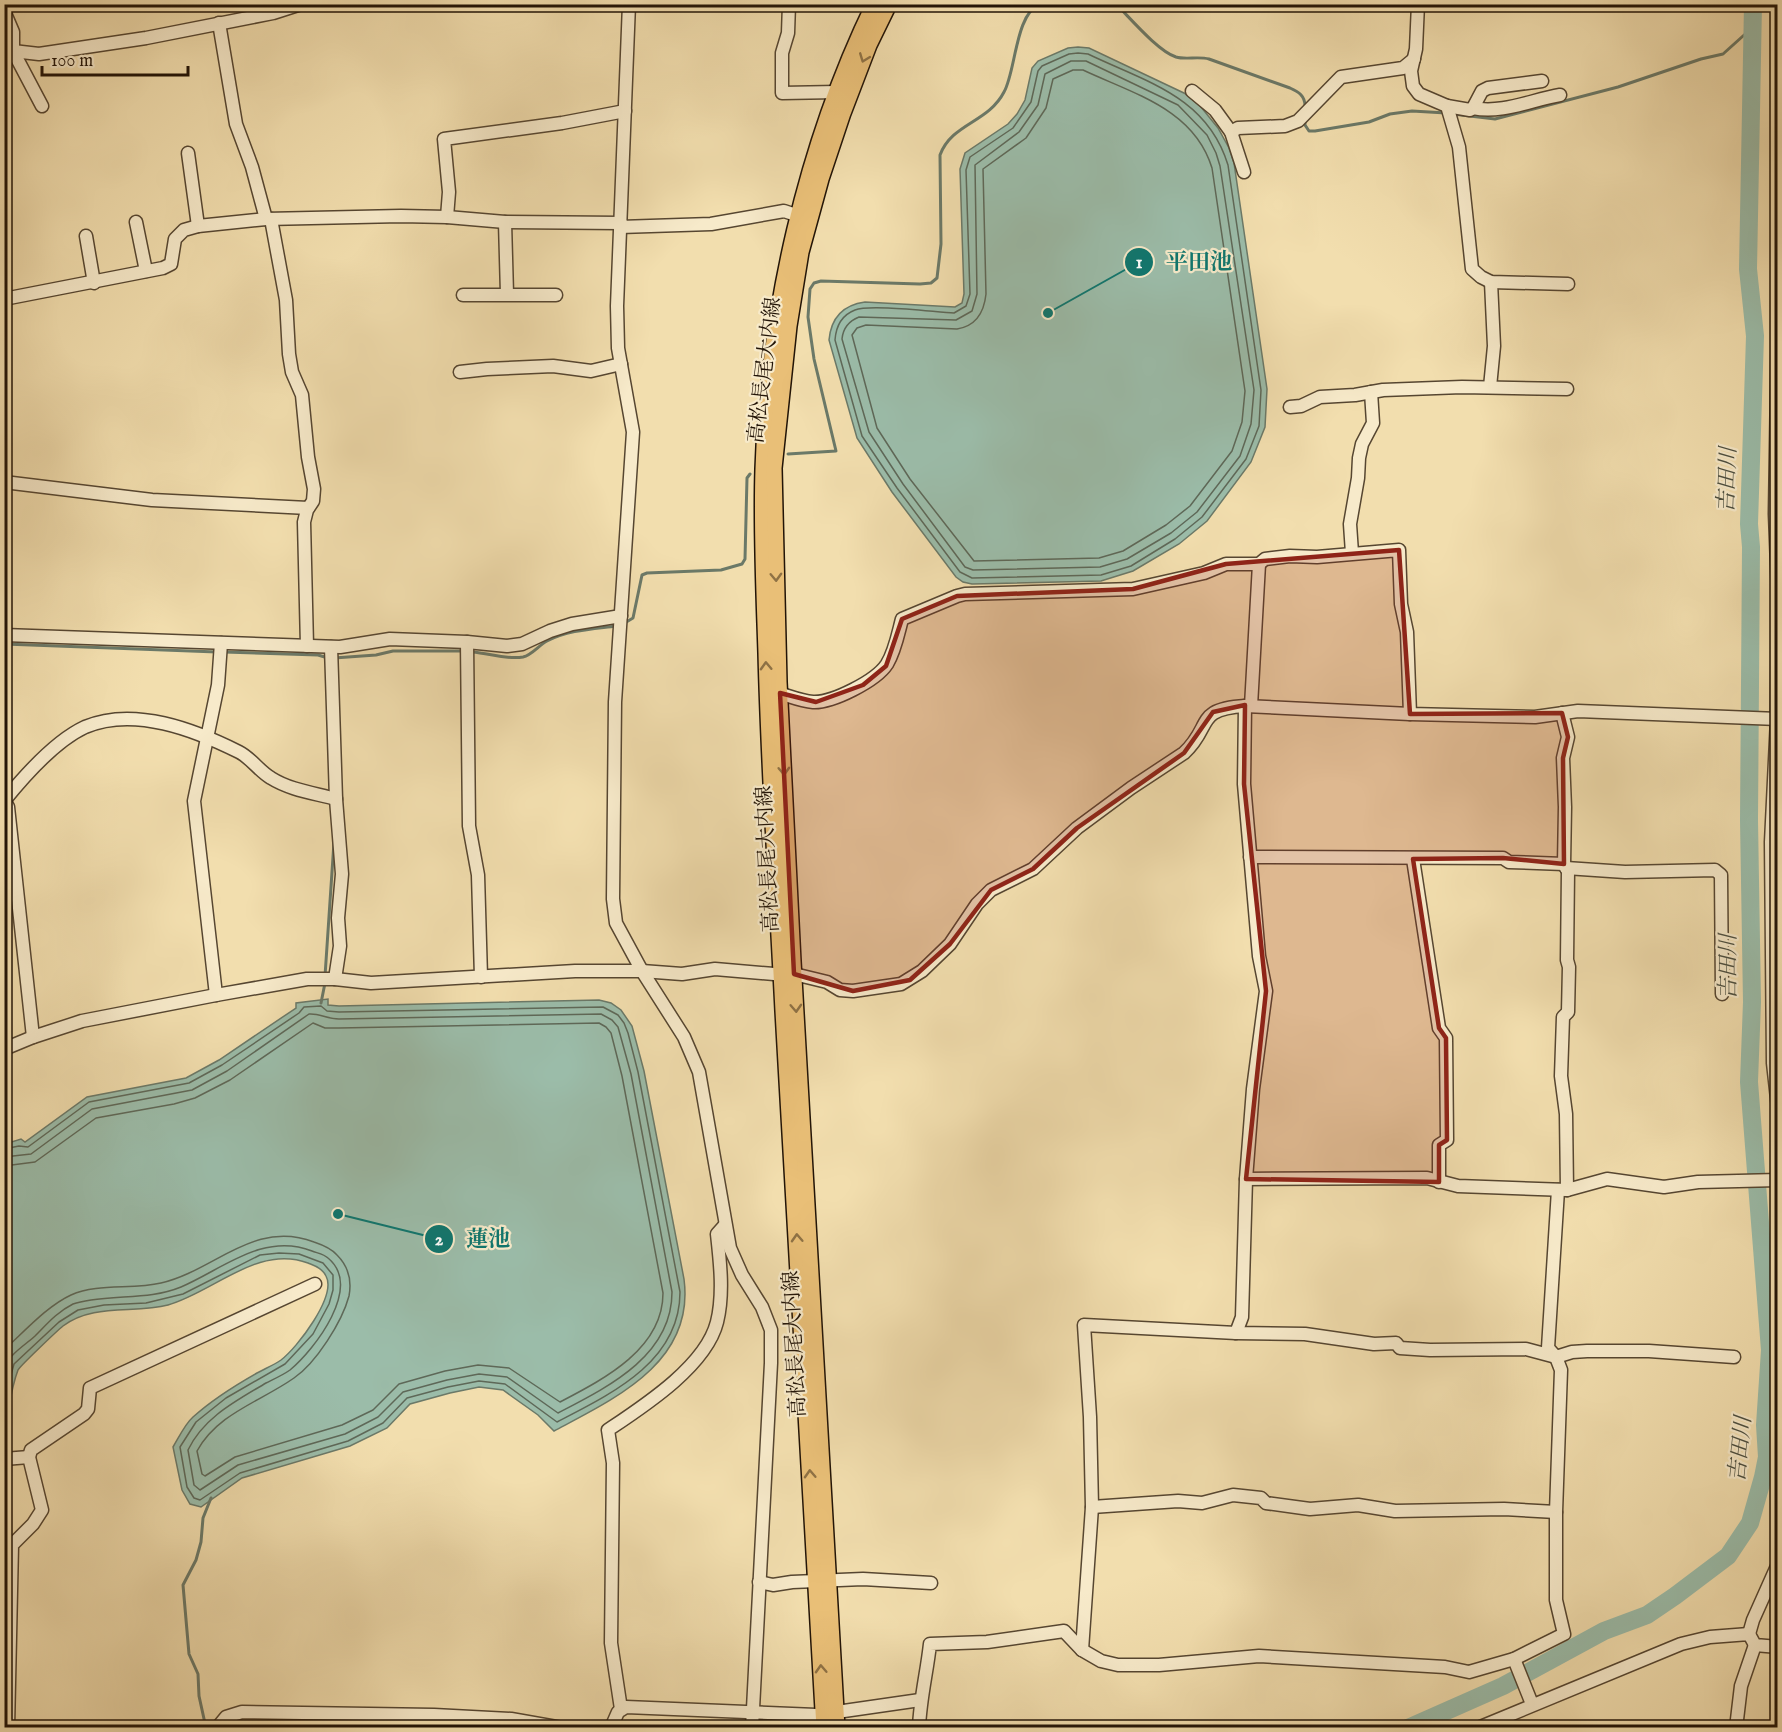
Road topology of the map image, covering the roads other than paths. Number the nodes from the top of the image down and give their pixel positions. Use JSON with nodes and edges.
{"nodes":[{"id":1,"x":301,"y":4,"type":"edge"},
{"id":2,"x":629,"y":4,"type":"edge"},
{"id":3,"x":789,"y":4,"type":"edge"},
{"id":4,"x":874,"y":4,"type":"edge"},
{"id":5,"x":889,"y":4,"type":"edge"},
{"id":6,"x":1418,"y":4,"type":"edge"},
{"id":7,"x":280,"y":7,"type":"edge"},
{"id":8,"x":4,"y":11,"type":"edge"},
{"id":9,"x":219,"y":23,"type":"junction"},
{"id":10,"x":9,"y":52,"type":"edge"},
{"id":11,"x":1414,"y":59,"type":"junction"},
{"id":12,"x":837,"y":92,"type":"junction"},
{"id":13,"x":1192,"y":92,"type":"dead end"},
{"id":14,"x":1560,"y":95,"type":"dead end"},
{"id":15,"x":1543,"y":98,"type":"junction"},
{"id":16,"x":42,"y":106,"type":"dead end"},
{"id":17,"x":1473,"y":108,"type":"junction"},
{"id":18,"x":1448,"y":110,"type":"junction"},
{"id":19,"x":626,"y":111,"type":"junction"},
{"id":20,"x":1231,"y":132,"type":"junction"},
{"id":21,"x":188,"y":153,"type":"dead end"},
{"id":22,"x":1244,"y":172,"type":"dead end"},
{"id":23,"x":798,"y":216,"type":"junction"},
{"id":24,"x":447,"y":217,"type":"junction"},
{"id":25,"x":268,"y":219,"type":"junction"},
{"id":26,"x":136,"y":222,"type":"dead end"},
{"id":27,"x":505,"y":222,"type":"junction"},
{"id":28,"x":621,"y":225,"type":"junction"},
{"id":29,"x":198,"y":226,"type":"junction"},
{"id":30,"x":86,"y":236,"type":"dead end"},
{"id":31,"x":147,"y":271,"type":"junction"},
{"id":32,"x":94,"y":282,"type":"junction"},
{"id":33,"x":1491,"y":282,"type":"junction"},
{"id":34,"x":1568,"y":284,"type":"dead end"},
{"id":35,"x":507,"y":294,"type":"junction"},
{"id":36,"x":463,"y":295,"type":"dead end"},
{"id":37,"x":556,"y":295,"type":"dead end"},
{"id":38,"x":4,"y":299,"type":"edge"},
{"id":39,"x":1778,"y":316,"type":"edge"},
{"id":40,"x":621,"y":364,"type":"junction"},
{"id":41,"x":460,"y":372,"type":"dead end"},
{"id":42,"x":1490,"y":387,"type":"junction"},
{"id":43,"x":1567,"y":389,"type":"dead end"},
{"id":44,"x":1371,"y":392,"type":"junction"},
{"id":45,"x":1290,"y":407,"type":"dead end"},
{"id":46,"x":4,"y":482,"type":"edge"},
{"id":47,"x":308,"y":508,"type":"junction"},
{"id":48,"x":1352,"y":553,"type":"junction"},
{"id":49,"x":1259,"y":564,"type":"junction"},
{"id":50,"x":1778,"y":593,"type":"edge"},
{"id":51,"x":1778,"y":600,"type":"edge"},
{"id":52,"x":621,"y":616,"type":"junction"},
{"id":53,"x":4,"y":635,"type":"edge"},
{"id":54,"x":467,"y":642,"type":"junction"},
{"id":55,"x":221,"y":643,"type":"junction"},
{"id":56,"x":307,"y":646,"type":"junction"},
{"id":57,"x":331,"y":647,"type":"junction"},
{"id":58,"x":775,"y":692,"type":"junction"},
{"id":59,"x":1248,"y":706,"type":"junction"},
{"id":60,"x":1562,"y":713,"type":"junction"},
{"id":61,"x":1410,"y":714,"type":"junction"},
{"id":62,"x":1775,"y":719,"type":"edge"},
{"id":63,"x":208,"y":738,"type":"junction"},
{"id":64,"x":333,"y":798,"type":"junction"},
{"id":65,"x":5,"y":800,"type":"edge"},
{"id":66,"x":1250,"y":857,"type":"junction"},
{"id":67,"x":1413,"y":859,"type":"junction"},
{"id":68,"x":1565,"y":866,"type":"junction"},
{"id":69,"x":642,"y":971,"type":"junction"},
{"id":70,"x":788,"y":974,"type":"junction"},
{"id":71,"x":481,"y":977,"type":"junction"},
{"id":72,"x":328,"y":979,"type":"junction"},
{"id":73,"x":1722,"y":994,"type":"dead end"},
{"id":74,"x":216,"y":995,"type":"junction"},
{"id":75,"x":33,"y":1037,"type":"junction"},
{"id":76,"x":4,"y":1049,"type":"edge"},
{"id":77,"x":1778,"y":1108,"type":"edge"},
{"id":78,"x":1246,"y":1179,"type":"junction"},
{"id":79,"x":1778,"y":1180,"type":"edge"},
{"id":80,"x":1439,"y":1182,"type":"junction"},
{"id":81,"x":1562,"y":1190,"type":"junction"},
{"id":82,"x":725,"y":1225,"type":"junction"},
{"id":83,"x":315,"y":1284,"type":"dead end"},
{"id":84,"x":1236,"y":1334,"type":"junction"},
{"id":85,"x":1556,"y":1357,"type":"junction"},
{"id":86,"x":1734,"y":1357,"type":"dead end"},
{"id":87,"x":28,"y":1456,"type":"junction"},
{"id":88,"x":4,"y":1460,"type":"edge"},
{"id":89,"x":1092,"y":1507,"type":"junction"},
{"id":90,"x":1556,"y":1512,"type":"junction"},
{"id":91,"x":1778,"y":1564,"type":"edge"},
{"id":92,"x":823,"y":1581,"type":"junction"},
{"id":93,"x":759,"y":1582,"type":"junction"},
{"id":94,"x":930,"y":1583,"type":"dead end"},
{"id":95,"x":7,"y":1635,"type":"edge"},
{"id":96,"x":1752,"y":1640,"type":"junction"},
{"id":97,"x":1778,"y":1647,"type":"edge"},
{"id":98,"x":1082,"y":1650,"type":"junction"},
{"id":99,"x":1514,"y":1659,"type":"junction"},
{"id":100,"x":920,"y":1700,"type":"junction"},
{"id":101,"x":1533,"y":1704,"type":"junction"},
{"id":102,"x":621,"y":1709,"type":"junction"},
{"id":103,"x":752,"y":1713,"type":"junction"},
{"id":104,"x":831,"y":1720,"type":"edge"},
{"id":105,"x":611,"y":1727,"type":"edge"},
{"id":106,"x":8,"y":1728,"type":"edge"},
{"id":107,"x":218,"y":1728,"type":"edge"},
{"id":108,"x":562,"y":1728,"type":"edge"},
{"id":109,"x":752,"y":1728,"type":"edge"},
{"id":110,"x":919,"y":1728,"type":"edge"},
{"id":111,"x":1478,"y":1728,"type":"edge"},
{"id":112,"x":1736,"y":1728,"type":"edge"}],
"edges":[{"from":1,"to":7,"type":"street"},
{"from":2,"to":19,"type":"street"},
{"from":3,"to":12,"type":"street"},
{"from":4,"to":12,"type":"main road","name":"高松長尾大内線"},
{"from":5,"to":58,"type":"main road","name":"高松長尾大内線","one_way":true},
{"from":6,"to":11,"type":"street"},
{"from":7,"to":9,"type":"street"},
{"from":8,"to":10,"type":"street"},
{"from":9,"to":10,"type":"street"},
{"from":9,"to":25,"type":"street"},
{"from":10,"to":16,"type":"street"},
{"from":11,"to":18,"type":"street"},
{"from":11,"to":20,"type":"street"},
{"from":12,"to":23,"type":"main road","name":"高松長尾大内線"},
{"from":13,"to":20,"type":"street"},
{"from":14,"to":15,"type":"street"},
{"from":15,"to":17,"type":"street"},
{"from":15,"to":17,"type":"street"},
{"from":17,"to":18,"type":"street"},
{"from":18,"to":33,"type":"street"},
{"from":19,"to":24,"type":"street"},
{"from":19,"to":28,"type":"street"},
{"from":20,"to":22,"type":"street"},
{"from":21,"to":29,"type":"street"},
{"from":23,"to":28,"type":"street"},
{"from":70,"to":23,"type":"main road","name":"高松長尾大内線","one_way":true},
{"from":24,"to":25,"type":"street"},
{"from":24,"to":27,"type":"street"},
{"from":25,"to":29,"type":"street"},
{"from":25,"to":47,"type":"street"},
{"from":26,"to":31,"type":"street"},
{"from":27,"to":28,"type":"street"},
{"from":27,"to":35,"type":"street"},
{"from":28,"to":40,"type":"street"},
{"from":29,"to":31,"type":"street"},
{"from":30,"to":32,"type":"street"},
{"from":31,"to":32,"type":"street"},
{"from":32,"to":38,"type":"street"},
{"from":33,"to":34,"type":"street"},
{"from":33,"to":42,"type":"street"},
{"from":35,"to":36,"type":"street"},
{"from":35,"to":37,"type":"street"},
{"from":39,"to":50,"type":"street"},
{"from":40,"to":41,"type":"street"},
{"from":40,"to":52,"type":"street"},
{"from":42,"to":43,"type":"street"},
{"from":42,"to":44,"type":"street"},
{"from":44,"to":45,"type":"street"},
{"from":44,"to":48,"type":"street"},
{"from":46,"to":47,"type":"street"},
{"from":47,"to":56,"type":"street"},
{"from":48,"to":49,"type":"street"},
{"from":48,"to":61,"type":"street"},
{"from":49,"to":58,"type":"street"},
{"from":49,"to":59,"type":"street"},
{"from":51,"to":62,"type":"street"},
{"from":52,"to":54,"type":"street"},
{"from":52,"to":69,"type":"street"},
{"from":53,"to":55,"type":"street"},
{"from":54,"to":57,"type":"street"},
{"from":54,"to":71,"type":"street"},
{"from":55,"to":56,"type":"street"},
{"from":55,"to":63,"type":"street"},
{"from":56,"to":57,"type":"street"},
{"from":57,"to":64,"type":"street"},
{"from":58,"to":70,"type":"main road","name":"高松長尾大内線","one_way":true},
{"from":59,"to":61,"type":"street"},
{"from":59,"to":66,"type":"street"},
{"from":59,"to":70,"type":"street"},
{"from":60,"to":61,"type":"street"},
{"from":60,"to":62,"type":"street"},
{"from":60,"to":68,"type":"street"},
{"from":62,"to":77,"type":"street"},
{"from":63,"to":64,"type":"street"},
{"from":63,"to":65,"type":"street"},
{"from":63,"to":74,"type":"street"},
{"from":64,"to":72,"type":"street"},
{"from":65,"to":75,"type":"street"},
{"from":66,"to":67,"type":"street"},
{"from":66,"to":78,"type":"street"},
{"from":67,"to":68,"type":"street"},
{"from":67,"to":80,"type":"street"},
{"from":68,"to":73,"type":"street"},
{"from":68,"to":81,"type":"street"},
{"from":69,"to":70,"type":"street"},
{"from":69,"to":71,"type":"street"},
{"from":69,"to":82,"type":"street"},
{"from":70,"to":92,"type":"main road","name":"高松長尾大内線"},
{"from":71,"to":72,"type":"street"},
{"from":72,"to":74,"type":"street"},
{"from":74,"to":75,"type":"street"},
{"from":75,"to":76,"type":"street"},
{"from":78,"to":80,"type":"street"},
{"from":78,"to":84,"type":"street"},
{"from":79,"to":81,"type":"street"},
{"from":80,"to":81,"type":"street"},
{"from":81,"to":85,"type":"street"},
{"from":82,"to":93,"type":"street"},
{"from":82,"to":102,"type":"street"},
{"from":83,"to":87,"type":"street"},
{"from":84,"to":85,"type":"street"},
{"from":84,"to":89,"type":"street"},
{"from":85,"to":86,"type":"street"},
{"from":85,"to":90,"type":"street"},
{"from":87,"to":88,"type":"street"},
{"from":87,"to":95,"type":"street"},
{"from":89,"to":90,"type":"street"},
{"from":89,"to":98,"type":"street"},
{"from":90,"to":99,"type":"street"},
{"from":91,"to":96,"type":"street"},
{"from":92,"to":93,"type":"street"},
{"from":92,"to":94,"type":"street"},
{"from":92,"to":104,"type":"main road","name":"高松長尾大内線"},
{"from":93,"to":103,"type":"street"},
{"from":95,"to":106,"type":"street"},
{"from":96,"to":97,"type":"street"},
{"from":96,"to":101,"type":"street"},
{"from":96,"to":112,"type":"street"},
{"from":98,"to":99,"type":"street"},
{"from":98,"to":100,"type":"street"},
{"from":99,"to":101,"type":"street"},
{"from":100,"to":104,"type":"street"},
{"from":100,"to":110,"type":"street"},
{"from":101,"to":111,"type":"street"},
{"from":102,"to":103,"type":"street"},
{"from":102,"to":105,"type":"street"},
{"from":103,"to":104,"type":"street"},
{"from":103,"to":109,"type":"street"},
{"from":107,"to":108,"type":"street"}]}
